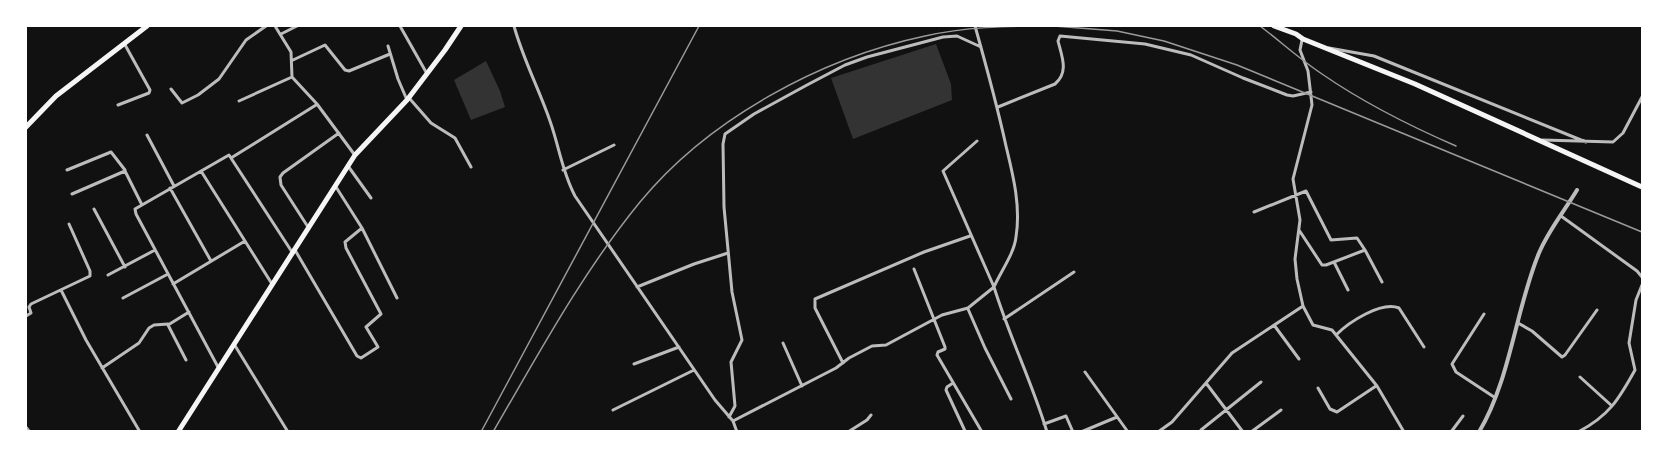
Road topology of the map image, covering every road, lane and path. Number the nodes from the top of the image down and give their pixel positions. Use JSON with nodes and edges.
{"nodes":[{"id":1,"x":147,"y":26,"type":"edge"},
{"id":2,"x":266,"y":26,"type":"edge"},
{"id":3,"x":275,"y":26,"type":"edge"},
{"id":4,"x":297,"y":26,"type":"edge"},
{"id":5,"x":400,"y":26,"type":"edge"},
{"id":6,"x":461,"y":26,"type":"edge"},
{"id":7,"x":514,"y":26,"type":"edge"},
{"id":8,"x":975,"y":26,"type":"edge"},
{"id":9,"x":1274,"y":26,"type":"edge"},
{"id":10,"x":1291,"y":29,"type":"edge"},
{"id":11,"x":281,"y":34,"type":"junction"},
{"id":12,"x":1302,"y":39,"type":"junction"},
{"id":13,"x":124,"y":43,"type":"junction"},
{"id":14,"x":388,"y":46,"type":"dead end"},
{"id":15,"x":1318,"y":46,"type":"junction"},
{"id":16,"x":981,"y":47,"type":"junction"},
{"id":17,"x":390,"y":54,"type":"junction"},
{"id":18,"x":292,"y":60,"type":"junction"},
{"id":19,"x":428,"y":74,"type":"junction"},
{"id":20,"x":292,"y":77,"type":"junction"},
{"id":21,"x":171,"y":89,"type":"dead end"},
{"id":22,"x":1312,"y":92,"type":"junction"},
{"id":23,"x":1642,"y":97,"type":"edge"},
{"id":24,"x":408,"y":99,"type":"junction"},
{"id":25,"x":239,"y":101,"type":"dead end"},
{"id":26,"x":317,"y":104,"type":"junction"},
{"id":27,"x":118,"y":105,"type":"dead end"},
{"id":28,"x":998,"y":107,"type":"junction"},
{"id":29,"x":26,"y":127,"type":"edge"},
{"id":30,"x":339,"y":134,"type":"junction"},
{"id":31,"x":147,"y":135,"type":"dead end"},
{"id":32,"x":1538,"y":140,"type":"junction"},
{"id":33,"x":978,"y":141,"type":"dead end"},
{"id":34,"x":1586,"y":142,"type":"junction"},
{"id":35,"x":614,"y":146,"type":"dead end"},
{"id":36,"x":355,"y":155,"type":"junction"},
{"id":37,"x":231,"y":158,"type":"junction"},
{"id":38,"x":348,"y":166,"type":"junction"},
{"id":39,"x":471,"y":167,"type":"dead end"},
{"id":40,"x":67,"y":170,"type":"dead end"},
{"id":41,"x":563,"y":170,"type":"junction"},
{"id":42,"x":125,"y":171,"type":"junction"},
{"id":43,"x":201,"y":171,"type":"junction"},
{"id":44,"x":335,"y":185,"type":"junction"},
{"id":45,"x":172,"y":187,"type":"junction"},
{"id":46,"x":1642,"y":187,"type":"edge"},
{"id":47,"x":1577,"y":190,"type":"dead end"},
{"id":48,"x":72,"y":194,"type":"dead end"},
{"id":49,"x":1296,"y":196,"type":"junction"},
{"id":50,"x":371,"y":198,"type":"dead end"},
{"id":51,"x":142,"y":205,"type":"junction"},
{"id":52,"x":94,"y":209,"type":"dead end"},
{"id":53,"x":1254,"y":212,"type":"dead end"},
{"id":54,"x":1561,"y":216,"type":"junction"},
{"id":55,"x":69,"y":224,"type":"dead end"},
{"id":56,"x":308,"y":226,"type":"junction"},
{"id":57,"x":362,"y":228,"type":"junction"},
{"id":58,"x":1298,"y":228,"type":"junction"},
{"id":59,"x":970,"y":236,"type":"junction"},
{"id":60,"x":245,"y":241,"type":"junction"},
{"id":61,"x":155,"y":250,"type":"junction"},
{"id":62,"x":293,"y":250,"type":"junction"},
{"id":63,"x":1365,"y":250,"type":"junction"},
{"id":64,"x":729,"y":254,"type":"junction"},
{"id":65,"x":211,"y":261,"type":"junction"},
{"id":66,"x":1334,"y":262,"type":"junction"},
{"id":67,"x":125,"y":267,"type":"junction"},
{"id":68,"x":914,"y":269,"type":"dead end"},
{"id":69,"x":1074,"y":272,"type":"dead end"},
{"id":70,"x":168,"y":274,"type":"junction"},
{"id":71,"x":108,"y":275,"type":"dead end"},
{"id":72,"x":1642,"y":277,"type":"edge"},
{"id":73,"x":1382,"y":282,"type":"dead end"},
{"id":74,"x":174,"y":284,"type":"junction"},
{"id":75,"x":272,"y":284,"type":"junction"},
{"id":76,"x":1642,"y":285,"type":"edge"},
{"id":77,"x":637,"y":287,"type":"junction"},
{"id":78,"x":994,"y":287,"type":"junction"},
{"id":79,"x":61,"y":290,"type":"junction"},
{"id":80,"x":1348,"y":290,"type":"dead end"},
{"id":81,"x":123,"y":298,"type":"dead end"},
{"id":82,"x":397,"y":298,"type":"dead end"},
{"id":83,"x":1303,"y":306,"type":"junction"},
{"id":84,"x":968,"y":308,"type":"junction"},
{"id":85,"x":1597,"y":310,"type":"dead end"},
{"id":86,"x":189,"y":312,"type":"junction"},
{"id":87,"x":1484,"y":314,"type":"dead end"},
{"id":88,"x":26,"y":316,"type":"edge"},
{"id":89,"x":1004,"y":319,"type":"junction"},
{"id":90,"x":933,"y":320,"type":"junction"},
{"id":91,"x":1518,"y":323,"type":"junction"},
{"id":92,"x":168,"y":324,"type":"junction"},
{"id":93,"x":1274,"y":325,"type":"junction"},
{"id":94,"x":1336,"y":335,"type":"junction"},
{"id":95,"x":783,"y":343,"type":"dead end"},
{"id":96,"x":234,"y":344,"type":"junction"},
{"id":97,"x":679,"y":347,"type":"junction"},
{"id":98,"x":1424,"y":347,"type":"dead end"},
{"id":99,"x":1299,"y":359,"type":"dead end"},
{"id":100,"x":186,"y":360,"type":"dead end"},
{"id":101,"x":843,"y":363,"type":"junction"},
{"id":102,"x":634,"y":364,"type":"dead end"},
{"id":103,"x":218,"y":367,"type":"junction"},
{"id":104,"x":102,"y":368,"type":"junction"},
{"id":105,"x":694,"y":370,"type":"junction"},
{"id":106,"x":1085,"y":372,"type":"dead end"},
{"id":107,"x":1580,"y":377,"type":"dead end"},
{"id":108,"x":1206,"y":382,"type":"junction"},
{"id":109,"x":1261,"y":382,"type":"dead end"},
{"id":110,"x":953,"y":383,"type":"junction"},
{"id":111,"x":802,"y":386,"type":"junction"},
{"id":112,"x":1377,"y":386,"type":"junction"},
{"id":113,"x":1318,"y":388,"type":"dead end"},
{"id":114,"x":1494,"y":397,"type":"junction"},
{"id":115,"x":1011,"y":399,"type":"dead end"},
{"id":116,"x":1612,"y":406,"type":"junction"},
{"id":117,"x":613,"y":410,"type":"dead end"},
{"id":118,"x":1227,"y":410,"type":"junction"},
{"id":119,"x":1281,"y":410,"type":"dead end"},
{"id":120,"x":871,"y":415,"type":"dead end"},
{"id":121,"x":1463,"y":416,"type":"dead end"},
{"id":122,"x":729,"y":417,"type":"junction"},
{"id":123,"x":1117,"y":417,"type":"junction"},
{"id":124,"x":733,"y":421,"type":"junction"},
{"id":125,"x":1044,"y":424,"type":"junction"},
{"id":126,"x":1167,"y":426,"type":"junction"},
{"id":127,"x":26,"y":428,"type":"edge"},
{"id":128,"x":1201,"y":430,"type":"edge"},
{"id":129,"x":964,"y":431,"type":"edge"},
{"id":130,"x":29,"y":432,"type":"edge"},
{"id":131,"x":140,"y":432,"type":"edge"},
{"id":132,"x":178,"y":432,"type":"edge"},
{"id":133,"x":288,"y":432,"type":"edge"},
{"id":134,"x":737,"y":432,"type":"edge"},
{"id":135,"x":848,"y":432,"type":"edge"},
{"id":136,"x":982,"y":432,"type":"edge"},
{"id":137,"x":1047,"y":432,"type":"edge"},
{"id":138,"x":1073,"y":432,"type":"edge"},
{"id":139,"x":1082,"y":432,"type":"edge"},
{"id":140,"x":1128,"y":432,"type":"edge"},
{"id":141,"x":1158,"y":432,"type":"edge"},
{"id":142,"x":1170,"y":432,"type":"edge"},
{"id":143,"x":1243,"y":432,"type":"edge"},
{"id":144,"x":1251,"y":432,"type":"edge"},
{"id":145,"x":1404,"y":432,"type":"edge"},
{"id":146,"x":1451,"y":432,"type":"edge"},
{"id":147,"x":1479,"y":432,"type":"edge"},
{"id":148,"x":1578,"y":432,"type":"edge"}],
"edges":[{"from":1,"to":13,"type":"highway"},
{"from":2,"to":21,"type":"street"},
{"from":3,"to":11,"type":"street"},
{"from":4,"to":11,"type":"street"},
{"from":5,"to":19,"type":"street"},
{"from":6,"to":19,"type":"highway"},
{"from":7,"to":41,"type":"street"},
{"from":8,"to":16,"type":"street"},
{"from":9,"to":10,"type":"highway"},
{"from":10,"to":12,"type":"highway"},
{"from":11,"to":18,"type":"street"},
{"from":12,"to":15,"type":"highway"},
{"from":12,"to":22,"type":"street"},
{"from":13,"to":27,"type":"street"},
{"from":13,"to":29,"type":"highway"},
{"from":14,"to":17,"type":"street"},
{"from":15,"to":32,"type":"highway"},
{"from":15,"to":34,"type":"street"},
{"from":16,"to":28,"type":"street"},
{"from":16,"to":64,"type":"street"},
{"from":17,"to":18,"type":"street"},
{"from":17,"to":24,"type":"street"},
{"from":18,"to":20,"type":"street"},
{"from":19,"to":24,"type":"highway"},
{"from":20,"to":25,"type":"street"},
{"from":20,"to":26,"type":"street"},
{"from":22,"to":28,"type":"street"},
{"from":22,"to":49,"type":"street"},
{"from":23,"to":34,"type":"street"},
{"from":24,"to":36,"type":"highway"},
{"from":24,"to":39,"type":"street"},
{"from":26,"to":30,"type":"street"},
{"from":26,"to":37,"type":"street"},
{"from":28,"to":78,"type":"street"},
{"from":30,"to":36,"type":"street"},
{"from":30,"to":56,"type":"street"},
{"from":31,"to":45,"type":"street"},
{"from":32,"to":34,"type":"street"},
{"from":32,"to":46,"type":"highway"},
{"from":33,"to":59,"type":"street"},
{"from":35,"to":41,"type":"street"},
{"from":36,"to":38,"type":"highway"},
{"from":37,"to":43,"type":"street"},
{"from":37,"to":62,"type":"street"},
{"from":38,"to":44,"type":"highway"},
{"from":38,"to":50,"type":"street"},
{"from":40,"to":42,"type":"street"},
{"from":41,"to":77,"type":"street"},
{"from":42,"to":48,"type":"street"},
{"from":42,"to":51,"type":"street"},
{"from":43,"to":45,"type":"street"},
{"from":43,"to":60,"type":"street"},
{"from":44,"to":56,"type":"highway"},
{"from":44,"to":57,"type":"street"},
{"from":45,"to":51,"type":"street"},
{"from":45,"to":65,"type":"street"},
{"from":47,"to":54,"type":"street"},
{"from":49,"to":53,"type":"street"},
{"from":49,"to":58,"type":"street"},
{"from":49,"to":63,"type":"street"},
{"from":51,"to":61,"type":"street"},
{"from":52,"to":67,"type":"street"},
{"from":54,"to":72,"type":"street"},
{"from":54,"to":91,"type":"street"},
{"from":55,"to":79,"type":"street"},
{"from":56,"to":62,"type":"highway"},
{"from":57,"to":62,"type":"street"},
{"from":57,"to":82,"type":"street"},
{"from":58,"to":66,"type":"street"},
{"from":58,"to":83,"type":"street"},
{"from":59,"to":78,"type":"street"},
{"from":59,"to":101,"type":"street"},
{"from":60,"to":65,"type":"street"},
{"from":60,"to":75,"type":"street"},
{"from":61,"to":67,"type":"street"},
{"from":61,"to":70,"type":"street"},
{"from":62,"to":75,"type":"highway"},
{"from":63,"to":66,"type":"street"},
{"from":63,"to":73,"type":"street"},
{"from":64,"to":77,"type":"street"},
{"from":64,"to":122,"type":"street"},
{"from":65,"to":74,"type":"street"},
{"from":66,"to":80,"type":"street"},
{"from":67,"to":71,"type":"street"},
{"from":68,"to":90,"type":"street"},
{"from":69,"to":89,"type":"street"},
{"from":70,"to":74,"type":"street"},
{"from":70,"to":81,"type":"street"},
{"from":74,"to":86,"type":"street"},
{"from":75,"to":96,"type":"highway"},
{"from":76,"to":116,"type":"street"},
{"from":77,"to":97,"type":"street"},
{"from":78,"to":84,"type":"street"},
{"from":78,"to":89,"type":"street"},
{"from":79,"to":88,"type":"street"},
{"from":79,"to":104,"type":"street"},
{"from":83,"to":93,"type":"street"},
{"from":83,"to":94,"type":"street"},
{"from":84,"to":90,"type":"street"},
{"from":84,"to":115,"type":"street"},
{"from":85,"to":91,"type":"street"},
{"from":86,"to":92,"type":"street"},
{"from":86,"to":103,"type":"street"},
{"from":87,"to":114,"type":"street"},
{"from":89,"to":125,"type":"street"},
{"from":90,"to":101,"type":"street"},
{"from":90,"to":110,"type":"street"},
{"from":91,"to":114,"type":"street"},
{"from":92,"to":100,"type":"street"},
{"from":92,"to":104,"type":"street"},
{"from":93,"to":99,"type":"street"},
{"from":93,"to":108,"type":"street"},
{"from":94,"to":98,"type":"street"},
{"from":94,"to":112,"type":"street"},
{"from":95,"to":111,"type":"street"},
{"from":96,"to":103,"type":"highway"},
{"from":96,"to":133,"type":"street"},
{"from":97,"to":102,"type":"street"},
{"from":97,"to":105,"type":"street"},
{"from":101,"to":111,"type":"street"},
{"from":103,"to":132,"type":"highway"},
{"from":104,"to":131,"type":"street"},
{"from":105,"to":117,"type":"street"},
{"from":105,"to":122,"type":"street"},
{"from":106,"to":123,"type":"street"},
{"from":107,"to":116,"type":"street"},
{"from":108,"to":118,"type":"street"},
{"from":108,"to":126,"type":"street"},
{"from":109,"to":118,"type":"street"},
{"from":110,"to":129,"type":"street"},
{"from":110,"to":136,"type":"street"},
{"from":111,"to":124,"type":"street"},
{"from":112,"to":113,"type":"street"},
{"from":112,"to":145,"type":"street"},
{"from":114,"to":147,"type":"street"},
{"from":116,"to":148,"type":"street"},
{"from":118,"to":128,"type":"street"},
{"from":118,"to":143,"type":"street"},
{"from":119,"to":144,"type":"street"},
{"from":120,"to":135,"type":"street"},
{"from":121,"to":146,"type":"street"},
{"from":122,"to":124,"type":"street"},
{"from":123,"to":139,"type":"street"},
{"from":123,"to":140,"type":"street"},
{"from":124,"to":134,"type":"street"},
{"from":125,"to":137,"type":"street"},
{"from":125,"to":138,"type":"street"},
{"from":126,"to":141,"type":"street"},
{"from":126,"to":142,"type":"street"},
{"from":127,"to":130,"type":"street"}]}
